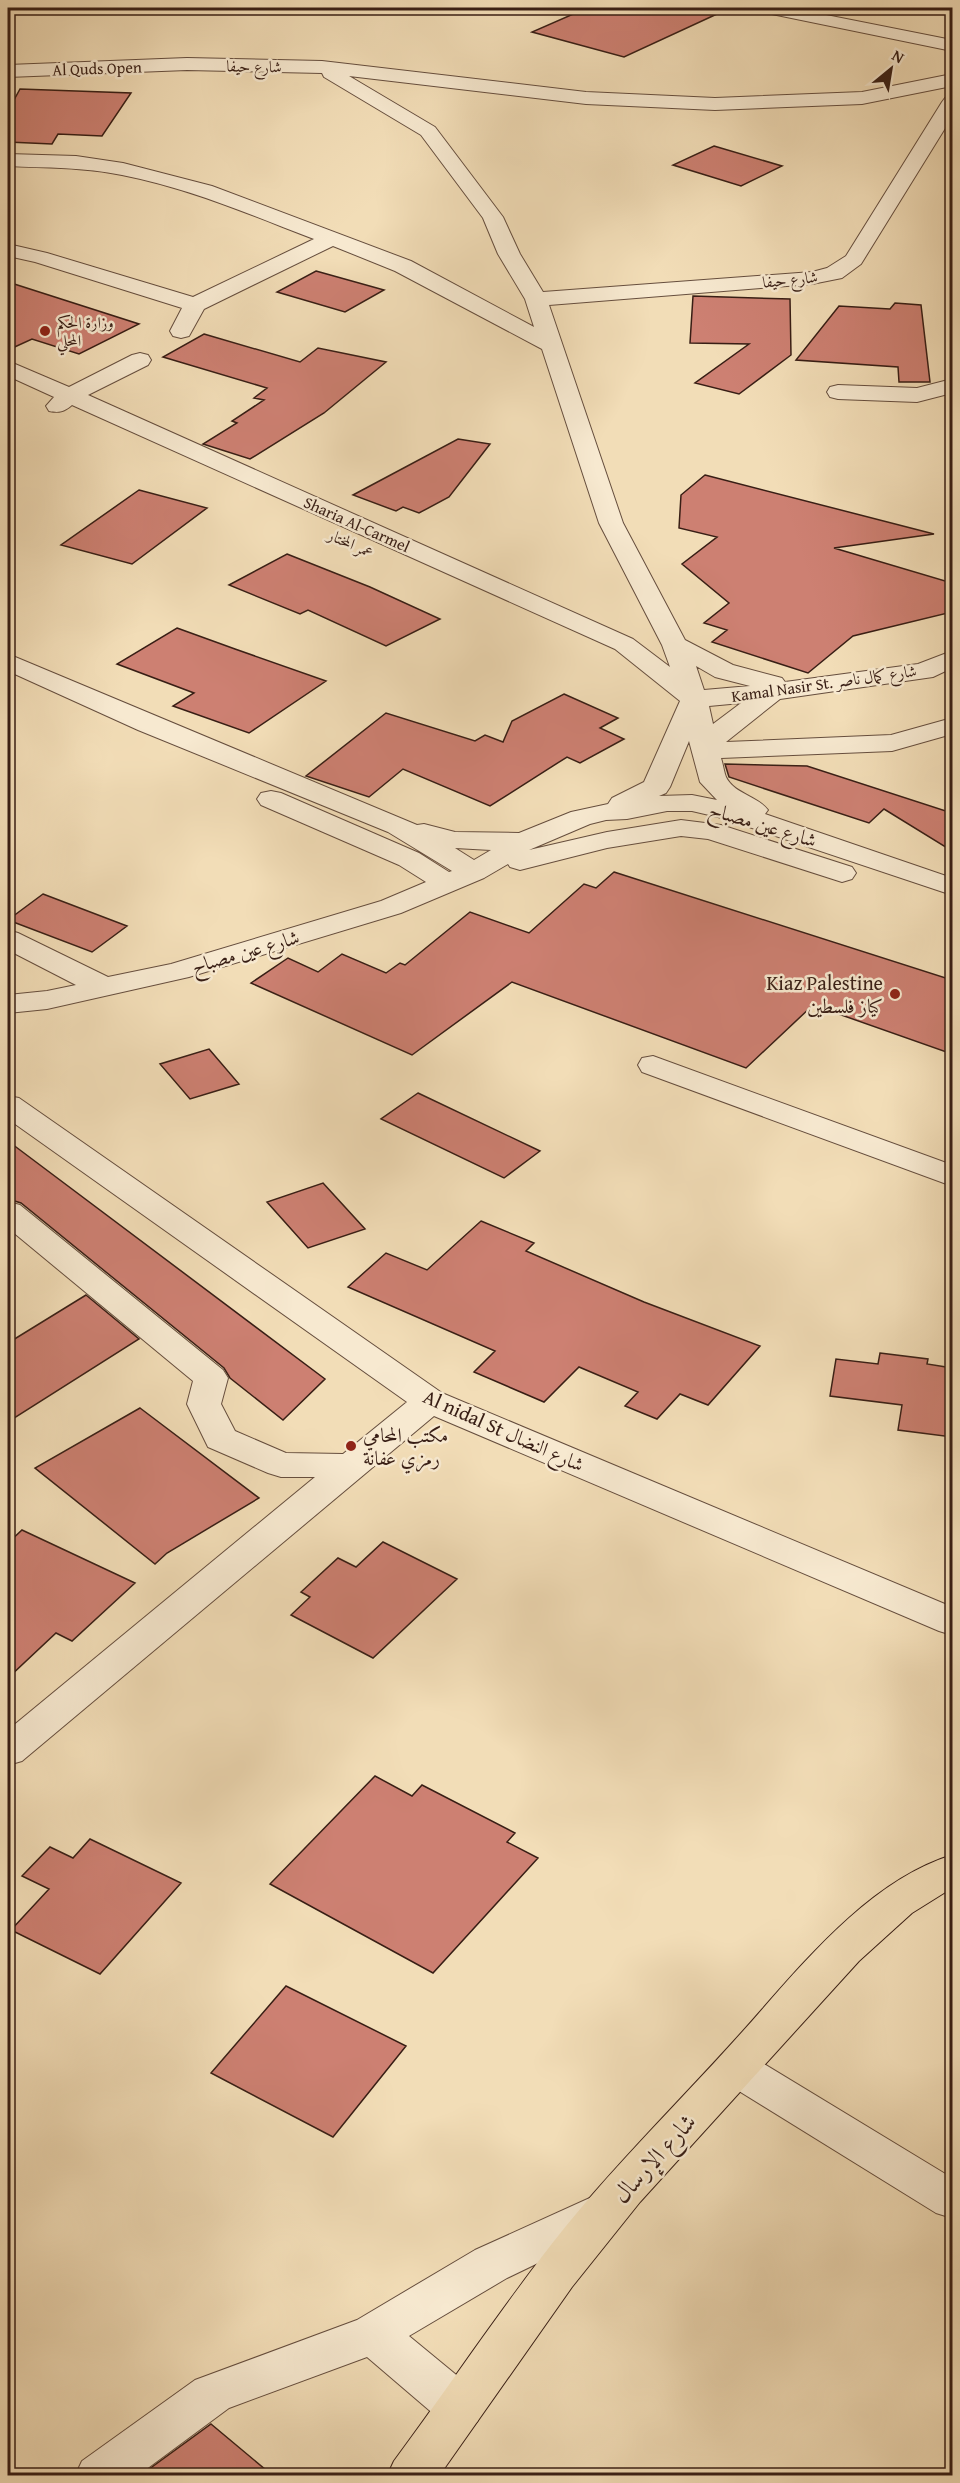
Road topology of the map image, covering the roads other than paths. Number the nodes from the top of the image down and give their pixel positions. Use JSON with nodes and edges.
{"nodes":[{"id":1,"x":767,"y":8,"type":"edge"},
{"id":2,"x":822,"y":14,"type":"edge"},
{"id":3,"x":878,"y":31,"type":"junction"},
{"id":4,"x":952,"y":39,"type":"edge"},
{"id":5,"x":952,"y":46,"type":"edge"},
{"id":6,"x":952,"y":62,"type":"edge"},
{"id":7,"x":187,"y":64,"type":"joint"},
{"id":8,"x":8,"y":65,"type":"edge"},
{"id":9,"x":322,"y":67,"type":"junction"},
{"id":10,"x":17,"y":71,"type":"edge"},
{"id":11,"x":932,"y":71,"type":"junction"},
{"id":12,"x":952,"y":80,"type":"edge"},
{"id":13,"x":825,"y":99,"type":"junction"},
{"id":14,"x":952,"y":102,"type":"edge"},
{"id":15,"x":8,"y":160,"type":"edge"},
{"id":16,"x":333,"y":238,"type":"junction"},
{"id":17,"x":8,"y":250,"type":"edge"},
{"id":18,"x":536,"y":299,"type":"junction"},
{"id":19,"x":195,"y":305,"type":"junction"},
{"id":20,"x":181,"y":331,"type":"dead end"},
{"id":21,"x":551,"y":345,"type":"junction"},
{"id":22,"x":140,"y":360,"type":"dead end"},
{"id":23,"x":8,"y":369,"type":"edge"},
{"id":24,"x":952,"y":387,"type":"edge"},
{"id":25,"x":8,"y":389,"type":"edge"},
{"id":26,"x":838,"y":392,"type":"dead end"},
{"id":27,"x":61,"y":403,"type":"junction"},
{"id":28,"x":670,"y":635,"type":"junction"},
{"id":29,"x":624,"y":644,"type":"junction"},
{"id":30,"x":952,"y":659,"type":"edge"},
{"id":31,"x":8,"y":662,"type":"edge"},
{"id":32,"x":8,"y":685,"type":"edge"},
{"id":33,"x":783,"y":691,"type":"junction"},
{"id":34,"x":694,"y":699,"type":"junction"},
{"id":35,"x":952,"y":726,"type":"edge"},
{"id":36,"x":705,"y":751,"type":"junction"},
{"id":37,"x":662,"y":795,"type":"junction"},
{"id":38,"x":398,"y":826,"type":"junction"},
{"id":39,"x":786,"y":830,"type":"junction"},
{"id":40,"x":711,"y":831,"type":"junction"},
{"id":41,"x":523,"y":842,"type":"junction"},
{"id":42,"x":474,"y":872,"type":"junction"},
{"id":43,"x":447,"y":883,"type":"junction"},
{"id":44,"x":952,"y":887,"type":"edge"},
{"id":45,"x":952,"y":909,"type":"edge"},
{"id":46,"x":8,"y":939,"type":"edge"},
{"id":47,"x":104,"y":987,"type":"junction"},
{"id":48,"x":47,"y":1000,"type":"junction"},
{"id":49,"x":8,"y":1004,"type":"edge"},
{"id":50,"x":8,"y":1014,"type":"edge"},
{"id":51,"x":653,"y":1065,"type":"dead end"},
{"id":52,"x":8,"y":1105,"type":"edge"},
{"id":53,"x":952,"y":1176,"type":"edge"},
{"id":54,"x":8,"y":1212,"type":"edge"},
{"id":55,"x":430,"y":1401,"type":"junction"},
{"id":56,"x":350,"y":1466,"type":"junction"},
{"id":57,"x":952,"y":1622,"type":"edge"},
{"id":58,"x":8,"y":1750,"type":"edge"},
{"id":59,"x":947,"y":1867,"type":"edge"},
{"id":60,"x":736,"y":2068,"type":"junction"},
{"id":61,"x":952,"y":2200,"type":"edge"},
{"id":62,"x":607,"y":2209,"type":"junction"},
{"id":63,"x":373,"y":2334,"type":"junction"},
{"id":64,"x":460,"y":2407,"type":"junction"},
{"id":65,"x":99,"y":2475,"type":"edge"},
{"id":66,"x":411,"y":2475,"type":"edge"}],
"edges":[{"from":1,"to":2,"type":"street"},
{"from":2,"to":3,"type":"street"},
{"from":3,"to":4,"type":"street"},
{"from":3,"to":5,"type":"street"},
{"from":3,"to":11,"type":"street"},
{"from":6,"to":11,"type":"street","name":"شارع حيفا"},
{"from":7,"to":9,"type":"street","name":"شارع حيفا"},
{"from":7,"to":10,"type":"street","name":"Al Quds Open"},
{"from":8,"to":10,"type":"street","name":"Al Quds Open"},
{"from":9,"to":13,"type":"street","name":"شارع حيفا"},
{"from":9,"to":18,"type":"street","name":"شارع حيفا"},
{"from":11,"to":13,"type":"street","name":"شارع حيفا"},
{"from":12,"to":13,"type":"street","name":"شارع حيفا"},
{"from":14,"to":18,"type":"street","name":"شارع حيفا"},
{"from":15,"to":16,"type":"street"},
{"from":16,"to":19,"type":"street"},
{"from":16,"to":21,"type":"street"},
{"from":17,"to":19,"type":"street"},
{"from":18,"to":21,"type":"street","name":"شارع حيفا"},
{"from":19,"to":20,"type":"street"},
{"from":21,"to":28,"type":"street","name":"شارع حيفا"},
{"from":22,"to":27,"type":"street"},
{"from":23,"to":27,"type":"street","name":"Sharia Al-Carmel"},
{"from":24,"to":26,"type":"street"},
{"from":25,"to":27,"type":"street","name":"عمر المختار"},
{"from":27,"to":29,"type":"street","name":"Sharia Al-Carmel"},
{"from":27,"to":34,"type":"street","name":"عمر المختار"},
{"from":28,"to":29,"type":"street"},
{"from":28,"to":33,"type":"street"},
{"from":28,"to":34,"type":"street","name":"شارع حيفا"},
{"from":29,"to":34,"type":"street","name":"Sharia Al-Carmel"},
{"from":30,"to":33,"type":"street","name":"Kamal Nasir St. شارع كمال ناصر"},
{"from":31,"to":38,"type":"street"},
{"from":32,"to":43,"type":"street"},
{"from":33,"to":34,"type":"street","name":"Kamal Nasir St. شارع كمال ناصر"},
{"from":33,"to":36,"type":"street"},
{"from":34,"to":36,"type":"street","name":"شارع حيفا"},
{"from":34,"to":37,"type":"street"},
{"from":35,"to":36,"type":"street"},
{"from":36,"to":39,"type":"street","name":"شارع حيفا"},
{"from":37,"to":39,"type":"street","name":"شارع عين مصباح"},
{"from":37,"to":40,"type":"street"},
{"from":37,"to":41,"type":"street","name":"شارع عين مصباح"},
{"from":38,"to":41,"type":"street"},
{"from":38,"to":42,"type":"street"},
{"from":39,"to":44,"type":"street","name":"شارع عين مصباح"},
{"from":40,"to":42,"type":"street","name":"شارع عين مصباح"},
{"from":40,"to":45,"type":"street","name":"شارع عين مصباح"},
{"from":41,"to":42,"type":"street","name":"شارع عين مصباح"},
{"from":42,"to":43,"type":"street","name":"شارع عين مصباح"},
{"from":43,"to":47,"type":"street","name":"شارع عين مصباح"},
{"from":46,"to":47,"type":"street"},
{"from":47,"to":48,"type":"street","name":"شارع عين مصباح"},
{"from":48,"to":49,"type":"street","name":"شارع عين مصباح"},
{"from":48,"to":50,"type":"street"},
{"from":51,"to":53,"type":"street"},
{"from":52,"to":55,"type":"street","name":"Al nidal St شارع النضال"},
{"from":54,"to":56,"type":"street"},
{"from":55,"to":56,"type":"street"},
{"from":55,"to":57,"type":"street","name":"Al nidal St شارع النضال"},
{"from":56,"to":58,"type":"street"},
{"from":59,"to":60,"type":"main road","name":"شارع الإرسال"},
{"from":60,"to":61,"type":"street"},
{"from":60,"to":62,"type":"main road","name":"شارع الإرسال"},
{"from":62,"to":63,"type":"street"},
{"from":62,"to":64,"type":"main road","name":"شارع الإرسال"},
{"from":63,"to":64,"type":"street"},
{"from":63,"to":65,"type":"street"},
{"from":64,"to":66,"type":"main road","name":"شارع الإرسال"}]}
